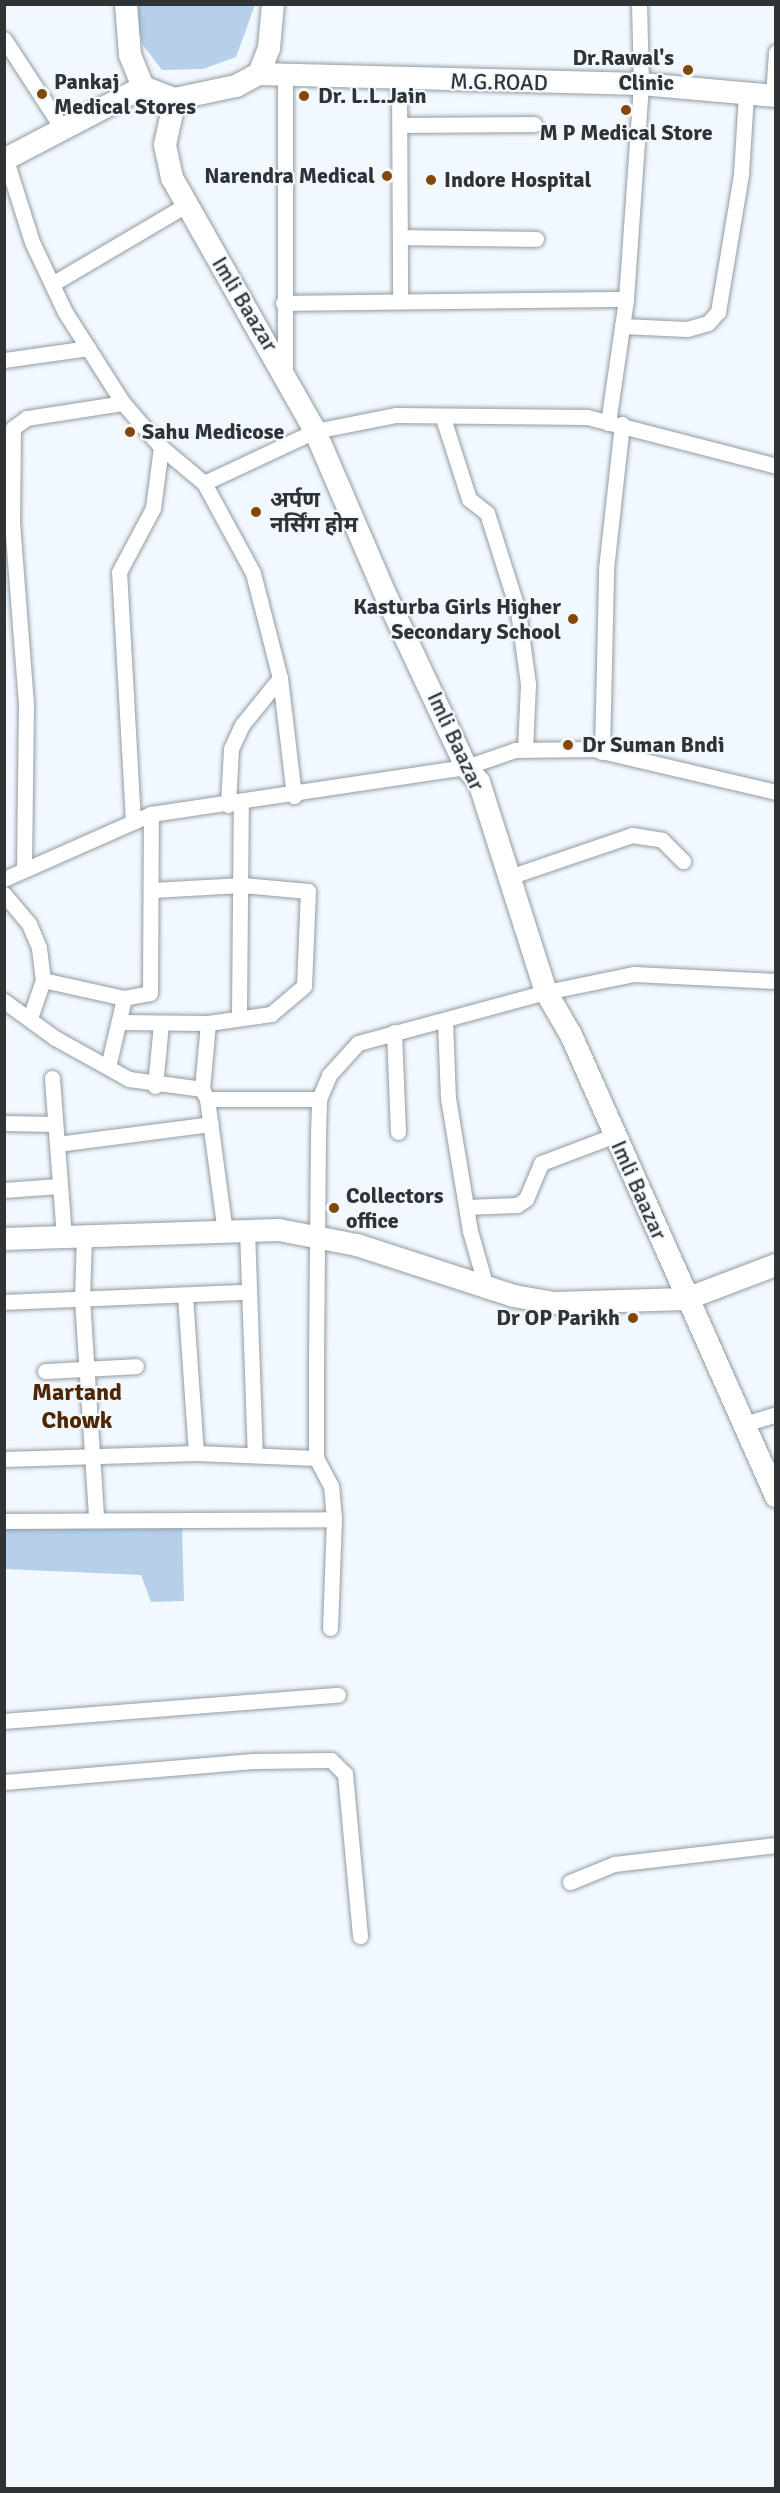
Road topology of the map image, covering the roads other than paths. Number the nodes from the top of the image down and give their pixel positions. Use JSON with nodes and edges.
{"nodes":[{"id":1,"x":126,"y":4,"type":"edge"},
{"id":2,"x":273,"y":4,"type":"edge"},
{"id":3,"x":639,"y":4,"type":"edge"},
{"id":4,"x":6,"y":46,"type":"edge"},
{"id":5,"x":776,"y":52,"type":"edge"},
{"id":6,"x":259,"y":74,"type":"junction"},
{"id":7,"x":285,"y":75,"type":"junction"},
{"id":8,"x":399,"y":80,"type":"junction"},
{"id":9,"x":640,"y":84,"type":"junction"},
{"id":10,"x":143,"y":87,"type":"junction"},
{"id":11,"x":746,"y":94,"type":"junction"},
{"id":12,"x":774,"y":96,"type":"edge"},
{"id":13,"x":175,"y":99,"type":"junction"},
{"id":14,"x":534,"y":124,"type":"dead end"},
{"id":15,"x":400,"y":125,"type":"junction"},
{"id":16,"x":64,"y":131,"type":"junction"},
{"id":17,"x":5,"y":160,"type":"edge"},
{"id":18,"x":186,"y":205,"type":"junction"},
{"id":19,"x":400,"y":237,"type":"junction"},
{"id":20,"x":536,"y":239,"type":"dead end"},
{"id":21,"x":52,"y":284,"type":"junction"},
{"id":22,"x":626,"y":299,"type":"junction"},
{"id":23,"x":400,"y":301,"type":"junction"},
{"id":24,"x":283,"y":303,"type":"junction"},
{"id":25,"x":622,"y":326,"type":"junction"},
{"id":26,"x":88,"y":348,"type":"junction"},
{"id":27,"x":4,"y":360,"type":"edge"},
{"id":28,"x":285,"y":370,"type":"junction"},
{"id":29,"x":123,"y":403,"type":"junction"},
{"id":30,"x":443,"y":418,"type":"junction"},
{"id":31,"x":615,"y":424,"type":"junction"},
{"id":32,"x":315,"y":431,"type":"junction"},
{"id":33,"x":161,"y":447,"type":"junction"},
{"id":34,"x":776,"y":466,"type":"edge"},
{"id":35,"x":204,"y":483,"type":"junction"},
{"id":36,"x":279,"y":678,"type":"junction"},
{"id":37,"x":525,"y":749,"type":"junction"},
{"id":38,"x":602,"y":752,"type":"junction"},
{"id":39,"x":466,"y":767,"type":"junction"},
{"id":40,"x":776,"y":792,"type":"edge"},
{"id":41,"x":294,"y":796,"type":"junction"},
{"id":42,"x":235,"y":804,"type":"junction"},
{"id":43,"x":151,"y":814,"type":"junction"},
{"id":44,"x":133,"y":821,"type":"junction"},
{"id":45,"x":683,"y":861,"type":"dead end"},
{"id":46,"x":24,"y":868,"type":"junction"},
{"id":47,"x":506,"y":878,"type":"junction"},
{"id":48,"x":4,"y":879,"type":"edge"},
{"id":49,"x":242,"y":885,"type":"junction"},
{"id":50,"x":152,"y":890,"type":"junction"},
{"id":51,"x":4,"y":894,"type":"edge"},
{"id":52,"x":43,"y":980,"type":"junction"},
{"id":53,"x":776,"y":981,"type":"edge"},
{"id":54,"x":546,"y":992,"type":"junction"},
{"id":55,"x":124,"y":998,"type":"junction"},
{"id":56,"x":6,"y":1005,"type":"edge"},
{"id":57,"x":239,"y":1015,"type":"junction"},
{"id":58,"x":30,"y":1018,"type":"junction"},
{"id":59,"x":445,"y":1021,"type":"junction"},
{"id":60,"x":120,"y":1022,"type":"junction"},
{"id":61,"x":208,"y":1023,"type":"junction"},
{"id":62,"x":161,"y":1024,"type":"junction"},
{"id":63,"x":394,"y":1032,"type":"junction"},
{"id":64,"x":108,"y":1067,"type":"junction"},
{"id":65,"x":52,"y":1078,"type":"dead end"},
{"id":66,"x":155,"y":1086,"type":"junction"},
{"id":67,"x":205,"y":1094,"type":"junction"},
{"id":68,"x":320,"y":1099,"type":"junction"},
{"id":69,"x":4,"y":1123,"type":"edge"},
{"id":70,"x":55,"y":1124,"type":"junction"},
{"id":71,"x":210,"y":1124,"type":"junction"},
{"id":72,"x":399,"y":1132,"type":"dead end"},
{"id":73,"x":615,"y":1135,"type":"junction"},
{"id":74,"x":57,"y":1144,"type":"junction"},
{"id":75,"x":59,"y":1186,"type":"junction"},
{"id":76,"x":4,"y":1190,"type":"edge"},
{"id":77,"x":468,"y":1207,"type":"junction"},
{"id":78,"x":236,"y":1231,"type":"junction"},
{"id":79,"x":318,"y":1236,"type":"junction"},
{"id":80,"x":74,"y":1237,"type":"junction"},
{"id":81,"x":4,"y":1239,"type":"edge"},
{"id":82,"x":776,"y":1265,"type":"edge"},
{"id":83,"x":486,"y":1287,"type":"junction"},
{"id":84,"x":245,"y":1292,"type":"junction"},
{"id":85,"x":186,"y":1296,"type":"junction"},
{"id":86,"x":82,"y":1299,"type":"junction"},
{"id":87,"x":686,"y":1299,"type":"junction"},
{"id":88,"x":4,"y":1302,"type":"edge"},
{"id":89,"x":136,"y":1366,"type":"dead end"},
{"id":90,"x":89,"y":1368,"type":"junction"},
{"id":91,"x":45,"y":1371,"type":"dead end"},
{"id":92,"x":776,"y":1414,"type":"edge"},
{"id":93,"x":741,"y":1425,"type":"junction"},
{"id":94,"x":196,"y":1453,"type":"junction"},
{"id":95,"x":255,"y":1455,"type":"junction"},
{"id":96,"x":94,"y":1456,"type":"junction"},
{"id":97,"x":316,"y":1458,"type":"junction"},
{"id":98,"x":4,"y":1459,"type":"edge"},
{"id":99,"x":776,"y":1496,"type":"edge"},
{"id":100,"x":96,"y":1518,"type":"junction"},
{"id":101,"x":334,"y":1519,"type":"junction"},
{"id":102,"x":4,"y":1521,"type":"edge"},
{"id":103,"x":330,"y":1628,"type":"dead end"},
{"id":104,"x":338,"y":1695,"type":"dead end"},
{"id":105,"x":4,"y":1721,"type":"edge"},
{"id":106,"x":4,"y":1782,"type":"edge"},
{"id":107,"x":776,"y":1845,"type":"edge"},
{"id":108,"x":570,"y":1881,"type":"dead end"},
{"id":109,"x":360,"y":1936,"type":"dead end"}],
"edges":[{"from":1,"to":10,"type":"main road"},
{"from":2,"to":6,"type":"main road"},
{"from":3,"to":9,"type":"street"},
{"from":4,"to":16,"type":"street"},
{"from":5,"to":12,"type":"street"},
{"from":6,"to":7,"type":"main road","name":"M.G.ROAD"},
{"from":6,"to":13,"type":"main road"},
{"from":7,"to":8,"type":"main road","name":"M.G.ROAD"},
{"from":7,"to":24,"type":"street"},
{"from":8,"to":9,"type":"main road","name":"M.G.ROAD"},
{"from":8,"to":15,"type":"street"},
{"from":9,"to":11,"type":"main road","name":"M.G.ROAD"},
{"from":9,"to":22,"type":"street"},
{"from":10,"to":13,"type":"main road"},
{"from":10,"to":16,"type":"main road"},
{"from":11,"to":12,"type":"main road","name":"M.G.ROAD"},
{"from":11,"to":25,"type":"street"},
{"from":13,"to":18,"type":"main road","name":"Imli Baazar"},
{"from":14,"to":15,"type":"street"},
{"from":15,"to":19,"type":"street"},
{"from":16,"to":17,"type":"main road"},
{"from":17,"to":21,"type":"street"},
{"from":18,"to":21,"type":"street"},
{"from":18,"to":28,"type":"main road","name":"Imli Baazar"},
{"from":19,"to":20,"type":"street"},
{"from":19,"to":23,"type":"street"},
{"from":21,"to":26,"type":"street"},
{"from":22,"to":23,"type":"street"},
{"from":22,"to":25,"type":"street"},
{"from":23,"to":24,"type":"street"},
{"from":24,"to":28,"type":"street"},
{"from":25,"to":31,"type":"street"},
{"from":26,"to":27,"type":"street"},
{"from":26,"to":29,"type":"street"},
{"from":28,"to":32,"type":"main road","name":"Imli Baazar"},
{"from":29,"to":33,"type":"street"},
{"from":29,"to":46,"type":"street"},
{"from":30,"to":31,"type":"street"},
{"from":30,"to":32,"type":"street"},
{"from":30,"to":37,"type":"street"},
{"from":31,"to":34,"type":"street"},
{"from":31,"to":38,"type":"street"},
{"from":32,"to":35,"type":"street"},
{"from":32,"to":39,"type":"main road","name":"Imli Baazar"},
{"from":33,"to":35,"type":"street"},
{"from":33,"to":44,"type":"street"},
{"from":35,"to":36,"type":"street"},
{"from":36,"to":41,"type":"street"},
{"from":36,"to":42,"type":"street"},
{"from":37,"to":38,"type":"street"},
{"from":37,"to":39,"type":"street"},
{"from":38,"to":40,"type":"street"},
{"from":39,"to":41,"type":"street"},
{"from":39,"to":47,"type":"main road","name":"Imli Baazar"},
{"from":41,"to":42,"type":"street"},
{"from":42,"to":43,"type":"street"},
{"from":42,"to":49,"type":"street"},
{"from":43,"to":44,"type":"street"},
{"from":43,"to":50,"type":"street"},
{"from":44,"to":46,"type":"street"},
{"from":45,"to":47,"type":"street"},
{"from":46,"to":48,"type":"street"},
{"from":47,"to":54,"type":"main road","name":"Imli Baazar"},
{"from":49,"to":50,"type":"street"},
{"from":49,"to":57,"type":"street"},
{"from":49,"to":57,"type":"street"},
{"from":50,"to":55,"type":"street"},
{"from":51,"to":52,"type":"street"},
{"from":52,"to":55,"type":"street"},
{"from":52,"to":58,"type":"street"},
{"from":53,"to":54,"type":"street"},
{"from":54,"to":59,"type":"street"},
{"from":54,"to":73,"type":"main road","name":"Imli Baazar"},
{"from":55,"to":60,"type":"street"},
{"from":56,"to":58,"type":"street"},
{"from":57,"to":61,"type":"street"},
{"from":58,"to":64,"type":"street"},
{"from":59,"to":63,"type":"street"},
{"from":59,"to":77,"type":"street"},
{"from":60,"to":62,"type":"street"},
{"from":60,"to":64,"type":"street"},
{"from":61,"to":62,"type":"street"},
{"from":61,"to":67,"type":"street"},
{"from":62,"to":66,"type":"street"},
{"from":63,"to":68,"type":"street"},
{"from":63,"to":72,"type":"street"},
{"from":64,"to":66,"type":"street"},
{"from":65,"to":70,"type":"street"},
{"from":66,"to":67,"type":"street"},
{"from":67,"to":68,"type":"street"},
{"from":67,"to":71,"type":"street"},
{"from":68,"to":79,"type":"street"},
{"from":69,"to":70,"type":"street"},
{"from":70,"to":74,"type":"street"},
{"from":71,"to":74,"type":"street"},
{"from":71,"to":78,"type":"street"},
{"from":73,"to":77,"type":"street"},
{"from":73,"to":87,"type":"main road","name":"Imli Baazar"},
{"from":74,"to":75,"type":"street"},
{"from":75,"to":76,"type":"street"},
{"from":75,"to":80,"type":"street"},
{"from":77,"to":83,"type":"street"},
{"from":78,"to":79,"type":"main road"},
{"from":78,"to":80,"type":"main road"},
{"from":78,"to":84,"type":"street"},
{"from":79,"to":83,"type":"main road"},
{"from":79,"to":97,"type":"street"},
{"from":80,"to":81,"type":"main road"},
{"from":80,"to":86,"type":"street"},
{"from":82,"to":87,"type":"main road"},
{"from":83,"to":87,"type":"main road"},
{"from":84,"to":85,"type":"street"},
{"from":84,"to":95,"type":"street"},
{"from":85,"to":86,"type":"street"},
{"from":85,"to":94,"type":"street"},
{"from":86,"to":88,"type":"street"},
{"from":86,"to":90,"type":"street"},
{"from":87,"to":93,"type":"main road","name":"Imli Baazar"},
{"from":89,"to":90,"type":"street"},
{"from":90,"to":91,"type":"street"},
{"from":90,"to":96,"type":"street"},
{"from":92,"to":93,"type":"street"},
{"from":93,"to":99,"type":"main road","name":"Imli Baazar"},
{"from":94,"to":95,"type":"street"},
{"from":94,"to":96,"type":"street"},
{"from":95,"to":97,"type":"street"},
{"from":96,"to":98,"type":"street"},
{"from":96,"to":100,"type":"street"},
{"from":97,"to":101,"type":"street"},
{"from":100,"to":101,"type":"street"},
{"from":100,"to":102,"type":"street"},
{"from":101,"to":103,"type":"street"},
{"from":104,"to":105,"type":"street"},
{"from":106,"to":109,"type":"street"},
{"from":107,"to":108,"type":"street"}]}
